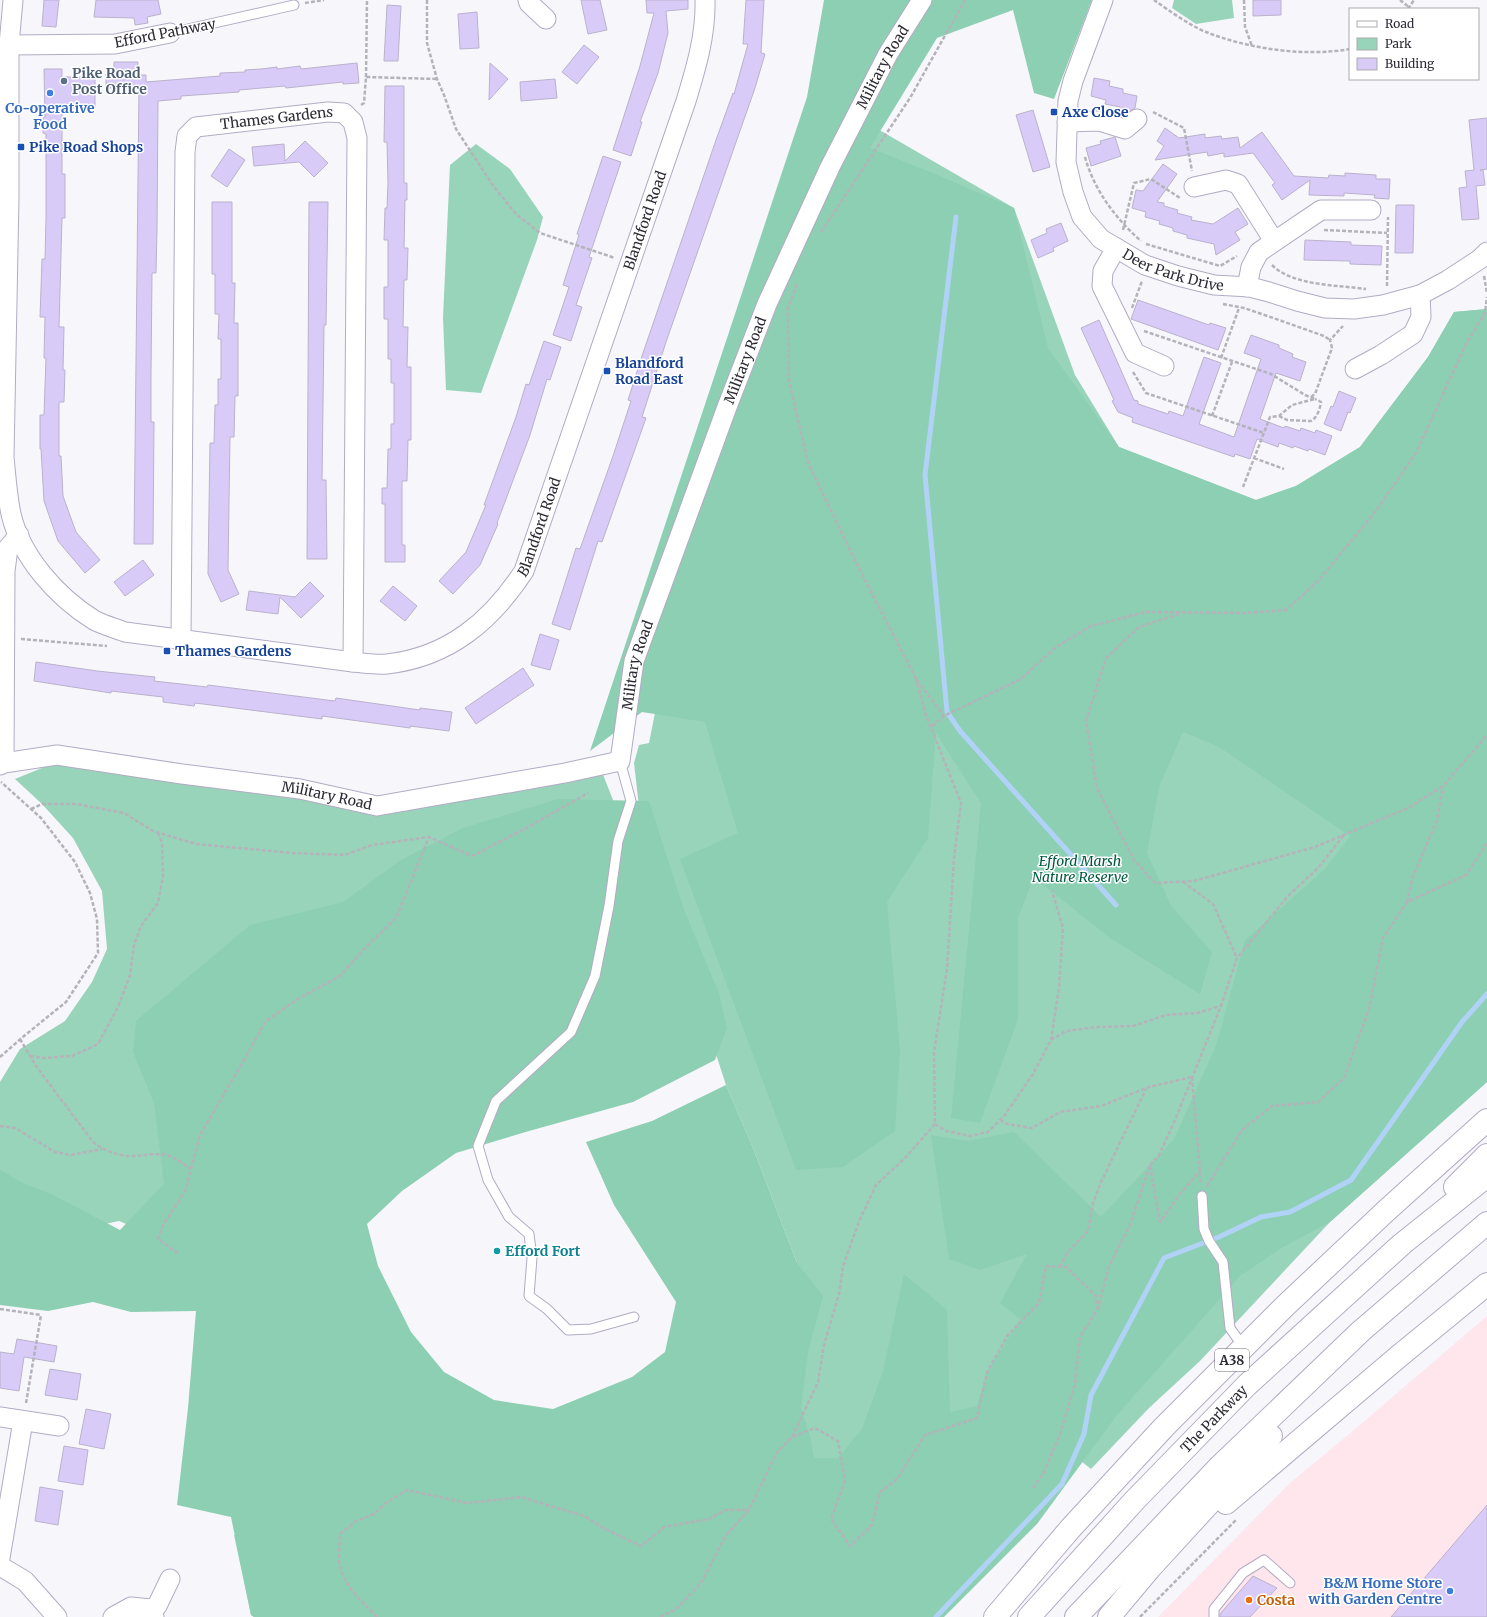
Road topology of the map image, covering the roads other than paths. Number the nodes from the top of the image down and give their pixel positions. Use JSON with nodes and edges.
{"nodes":[{"id":1,"x":13,"y":0,"type":"edge"},
{"id":2,"x":528,"y":0,"type":"edge"},
{"id":3,"x":705,"y":0,"type":"edge"},
{"id":4,"x":922,"y":0,"type":"edge"},
{"id":5,"x":1103,"y":0,"type":"edge"},
{"id":6,"x":294,"y":5,"type":"road end"},
{"id":7,"x":546,"y":19,"type":"dead end"},
{"id":8,"x":170,"y":33,"type":"joint"},
{"id":9,"x":10,"y":45,"type":"junction"},
{"id":10,"x":5,"y":106,"type":"edge"},
{"id":11,"x":1137,"y":119,"type":"road end"},
{"id":12,"x":1067,"y":122,"type":"junction"},
{"id":13,"x":1194,"y":187,"type":"road end"},
{"id":14,"x":5,"y":197,"type":"edge"},
{"id":15,"x":1371,"y":210,"type":"dead end"},
{"id":16,"x":1274,"y":241,"type":"junction"},
{"id":17,"x":1120,"y":250,"type":"junction"},
{"id":18,"x":1487,"y":252,"type":"edge"},
{"id":19,"x":1247,"y":287,"type":"junction"},
{"id":20,"x":1420,"y":295,"type":"junction"},
{"id":21,"x":1164,"y":366,"type":"dead end"},
{"id":22,"x":1356,"y":369,"type":"dead end"},
{"id":23,"x":18,"y":535,"type":"junction"},
{"id":24,"x":181,"y":640,"type":"junction"},
{"id":25,"x":353,"y":662,"type":"junction"},
{"id":26,"x":620,"y":761,"type":"junction"},
{"id":27,"x":2,"y":764,"type":"edge"},
{"id":28,"x":1487,"y":1120,"type":"edge"},
{"id":29,"x":1487,"y":1154,"type":"edge"},
{"id":30,"x":1487,"y":1176,"type":"edge"},
{"id":31,"x":1202,"y":1196,"type":"road end"},
{"id":32,"x":1487,"y":1223,"type":"edge"},
{"id":33,"x":1487,"y":1240,"type":"edge"},
{"id":34,"x":1402,"y":1244,"type":"junction"},
{"id":35,"x":1487,"y":1284,"type":"edge"},
{"id":36,"x":634,"y":1317,"type":"dead end"},
{"id":37,"x":1244,"y":1348,"type":"junction"},
{"id":38,"x":0,"y":1417,"type":"edge"},
{"id":39,"x":23,"y":1421,"type":"junction"},
{"id":40,"x":59,"y":1426,"type":"dead end"},
{"id":41,"x":0,"y":1558,"type":"edge"},
{"id":42,"x":0,"y":1566,"type":"edge"},
{"id":43,"x":1150,"y":1568,"type":"junction"},
{"id":44,"x":170,"y":1579,"type":"dead end"},
{"id":45,"x":1290,"y":1582,"type":"dead end"},
{"id":46,"x":152,"y":1613,"type":"edge"},
{"id":47,"x":57,"y":1617,"type":"edge"},
{"id":48,"x":113,"y":1617,"type":"edge"},
{"id":49,"x":995,"y":1617,"type":"edge"},
{"id":50,"x":1029,"y":1617,"type":"edge"},
{"id":51,"x":1076,"y":1617,"type":"edge"},
{"id":52,"x":1109,"y":1617,"type":"edge"},
{"id":53,"x":1214,"y":1617,"type":"edge"}],
"edges":[{"from":1,"to":9,"type":"street","name":"Blandford Road"},
{"from":2,"to":7,"type":"street"},
{"from":3,"to":25,"type":"street","name":"Blandford Road"},
{"from":4,"to":26,"type":"street","name":"Military Road"},
{"from":5,"to":12,"type":"street","name":"Deer Park Drive"},
{"from":6,"to":8,"type":"lane","name":"Efford Pathway"},
{"from":8,"to":9,"type":"street","name":"Efford Pathway"},
{"from":9,"to":10,"type":"street","name":"Blandford Road"},
{"from":10,"to":14,"type":"street","name":"Blandford Road"},
{"from":11,"to":12,"type":"street"},
{"from":12,"to":17,"type":"street","name":"Deer Park Drive"},
{"from":13,"to":16,"type":"street"},
{"from":14,"to":23,"type":"street","name":"Blandford Road"},
{"from":15,"to":16,"type":"street"},
{"from":16,"to":19,"type":"street"},
{"from":17,"to":19,"type":"street","name":"Deer Park Drive"},
{"from":17,"to":21,"type":"street"},
{"from":18,"to":20,"type":"street","name":"Deer Park Drive"},
{"from":19,"to":20,"type":"street","name":"Deer Park Drive"},
{"from":20,"to":22,"type":"street"},
{"from":23,"to":24,"type":"street","name":"Blandford Road"},
{"from":23,"to":27,"type":"street"},
{"from":24,"to":25,"type":"street","name":"Blandford Road"},
{"from":24,"to":25,"type":"street","name":"Thames Gardens"},
{"from":26,"to":27,"type":"street","name":"Military Road"},
{"from":26,"to":36,"type":"lane"},
{"from":28,"to":37,"type":"highway","number":"A38"},
{"from":29,"to":34,"type":"highway","number":"A38"},
{"from":30,"to":34,"type":"highway","name":"The Parkway","number":"A38"},
{"from":31,"to":37,"type":"lane"},
{"from":32,"to":51,"type":"highway"},
{"from":33,"to":43,"type":"highway"},
{"from":34,"to":50,"type":"highway","name":"The Parkway","number":"A38"},
{"from":35,"to":43,"type":"highway"},
{"from":37,"to":49,"type":"highway","number":"A38"},
{"from":38,"to":39,"type":"street"},
{"from":39,"to":40,"type":"street"},
{"from":39,"to":41,"type":"street"},
{"from":42,"to":47,"type":"street"},
{"from":43,"to":52,"type":"highway"},
{"from":44,"to":46,"type":"street"},
{"from":45,"to":53,"type":"lane"},
{"from":46,"to":48,"type":"street"}]}
